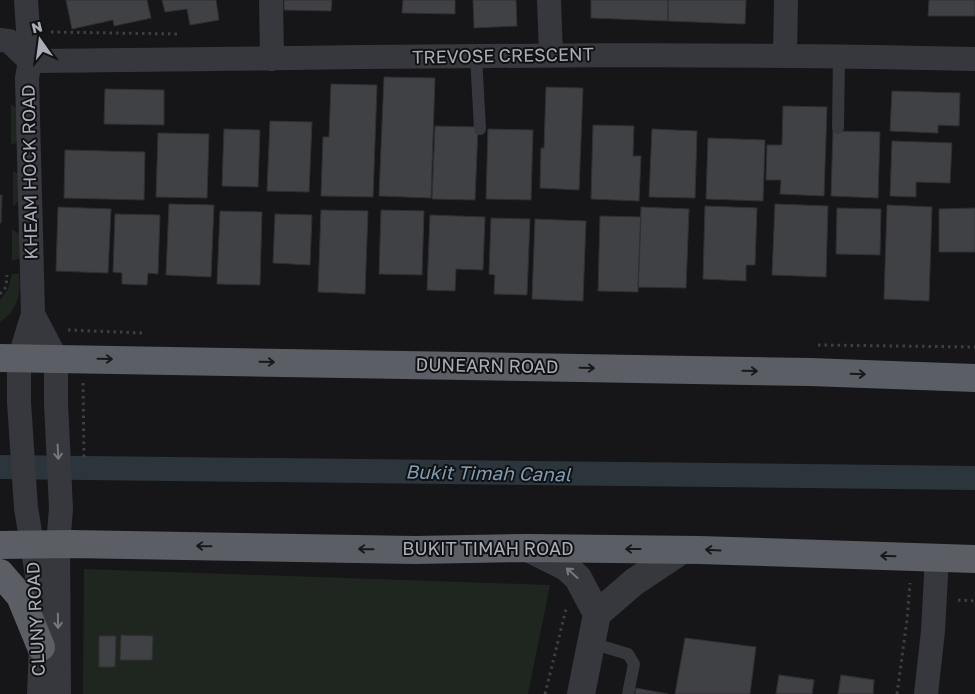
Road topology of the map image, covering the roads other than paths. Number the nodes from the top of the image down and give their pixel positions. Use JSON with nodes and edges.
{"nodes":[{"id":1,"x":26,"y":0,"type":"edge"},
{"id":2,"x":271,"y":0,"type":"edge"},
{"id":3,"x":549,"y":0,"type":"edge"},
{"id":4,"x":786,"y":0,"type":"edge"},
{"id":5,"x":0,"y":40,"type":"edge"},
{"id":6,"x":551,"y":55,"type":"junction"},
{"id":7,"x":476,"y":56,"type":"junction"},
{"id":8,"x":785,"y":56,"type":"junction"},
{"id":9,"x":839,"y":56,"type":"junction"},
{"id":10,"x":272,"y":59,"type":"junction"},
{"id":11,"x":975,"y":60,"type":"edge"},
{"id":12,"x":30,"y":61,"type":"junction"},
{"id":13,"x":838,"y":128,"type":"dead end"},
{"id":14,"x":480,"y":129,"type":"dead end"},
{"id":15,"x":33,"y":314,"type":"junction"},
{"id":16,"x":56,"y":358,"type":"junction"},
{"id":17,"x":9,"y":359,"type":"edge"},
{"id":18,"x":975,"y":378,"type":"edge"},
{"id":19,"x":45,"y":544,"type":"junction"},
{"id":20,"x":0,"y":545,"type":"edge"},
{"id":21,"x":528,"y":548,"type":"junction"},
{"id":22,"x":682,"y":550,"type":"junction"},
{"id":23,"x":924,"y":557,"type":"junction"},
{"id":24,"x":975,"y":559,"type":"edge"},
{"id":25,"x":0,"y":573,"type":"edge"},
{"id":26,"x":597,"y":614,"type":"junction"},
{"id":27,"x":591,"y":643,"type":"junction"},
{"id":28,"x":41,"y":647,"type":"junction"},
{"id":29,"x":39,"y":694,"type":"edge"},
{"id":30,"x":59,"y":694,"type":"edge"},
{"id":31,"x":581,"y":694,"type":"edge"},
{"id":32,"x":628,"y":694,"type":"edge"},
{"id":33,"x":926,"y":694,"type":"edge"}],
"edges":[{"from":1,"to":12,"type":"street","name":"KHEAM HOCK ROAD"},
{"from":2,"to":10,"type":"street"},
{"from":3,"to":6,"type":"street"},
{"from":4,"to":8,"type":"street"},
{"from":5,"to":12,"type":"street"},
{"from":6,"to":7,"type":"street","name":"TREVOSE CRESCENT"},
{"from":6,"to":8,"type":"street","name":"TREVOSE CRESCENT"},
{"from":7,"to":10,"type":"street","name":"TREVOSE CRESCENT"},
{"from":7,"to":14,"type":"lane"},
{"from":8,"to":9,"type":"street","name":"TREVOSE CRESCENT"},
{"from":9,"to":11,"type":"street","name":"TREVOSE CRESCENT"},
{"from":9,"to":13,"type":"lane"},
{"from":10,"to":12,"type":"street","name":"TREVOSE CRESCENT"},
{"from":12,"to":15,"type":"street","name":"KHEAM HOCK ROAD"},
{"from":15,"to":16,"type":"street","name":"KHEAM HOCK ROAD"},
{"from":15,"to":17,"type":"street","name":"KHEAM HOCK ROAD"},
{"from":16,"to":17,"type":"highway","name":"DUNEARN ROAD"},
{"from":16,"to":18,"type":"highway","name":"DUNEARN ROAD","one_way":true},
{"from":16,"to":19,"type":"street","name":"KHEAM HOCK ROAD","one_way":true},
{"from":17,"to":19,"type":"street","name":"KHEAM HOCK ROAD"},
{"from":19,"to":20,"type":"highway","name":"BUKIT TIMAH ROAD"},
{"from":21,"to":19,"type":"highway","name":"BUKIT TIMAH ROAD","one_way":true},
{"from":19,"to":28,"type":"street","name":"CLUNY ROAD"},
{"from":19,"to":30,"type":"street","name":"CLUNY ROAD","one_way":true},
{"from":22,"to":21,"type":"highway","name":"BUKIT TIMAH ROAD","one_way":true},
{"from":26,"to":21,"type":"street","one_way":true},
{"from":23,"to":22,"type":"highway","name":"BUKIT TIMAH ROAD","one_way":true},
{"from":22,"to":26,"type":"street"},
{"from":23,"to":24,"type":"highway","name":"BUKIT TIMAH ROAD"},
{"from":23,"to":33,"type":"street"},
{"from":25,"to":28,"type":"highway"},
{"from":26,"to":27,"type":"street"},
{"from":27,"to":31,"type":"street"},
{"from":27,"to":32,"type":"lane"},
{"from":28,"to":29,"type":"street","name":"CLUNY ROAD"}]}
